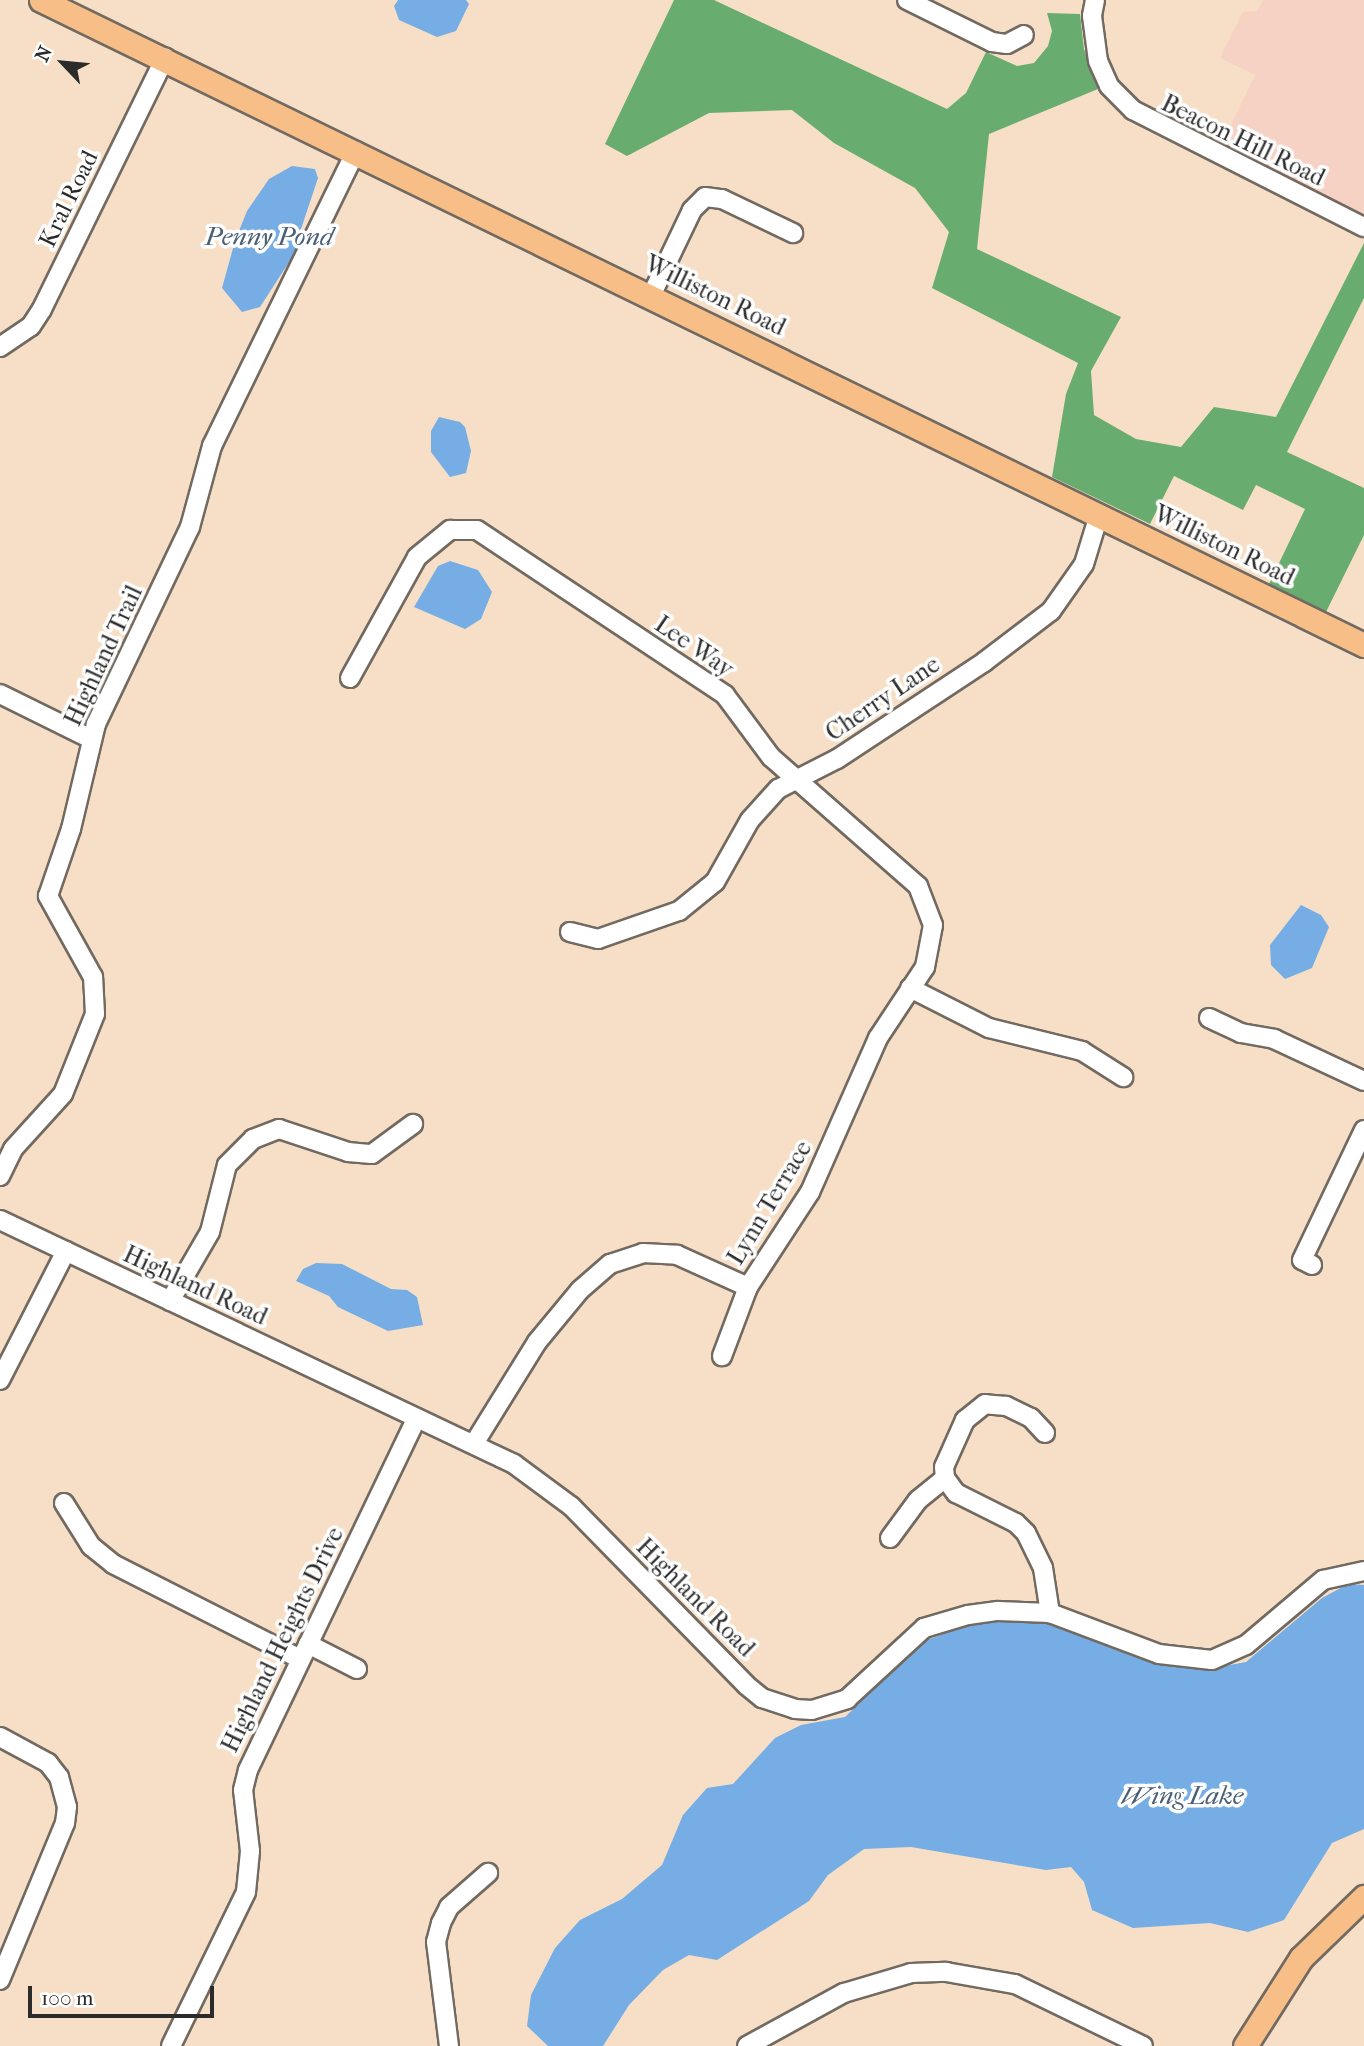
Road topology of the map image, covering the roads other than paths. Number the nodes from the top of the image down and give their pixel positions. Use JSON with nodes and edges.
{"nodes":[{"id":1,"x":41,"y":0,"type":"edge"},
{"id":2,"x":907,"y":0,"type":"edge"},
{"id":3,"x":1095,"y":0,"type":"edge"},
{"id":4,"x":1024,"y":35,"type":"dead end"},
{"id":5,"x":165,"y":58,"type":"junction"},
{"id":6,"x":356,"y":151,"type":"junction"},
{"id":7,"x":1364,"y":228,"type":"edge"},
{"id":8,"x":793,"y":233,"type":"dead end"},
{"id":9,"x":652,"y":294,"type":"junction"},
{"id":10,"x":0,"y":347,"type":"edge"},
{"id":11,"x":1099,"y":515,"type":"junction"},
{"id":12,"x":1364,"y":645,"type":"edge"},
{"id":13,"x":350,"y":678,"type":"dead end"},
{"id":14,"x":0,"y":694,"type":"edge"},
{"id":15,"x":92,"y":739,"type":"junction"},
{"id":16,"x":798,"y":778,"type":"junction"},
{"id":17,"x":570,"y":932,"type":"dead end"},
{"id":18,"x":910,"y":988,"type":"junction"},
{"id":19,"x":1209,"y":1018,"type":"dead end"},
{"id":20,"x":878,"y":1038,"type":"joint"},
{"id":21,"x":1123,"y":1077,"type":"dead end"},
{"id":22,"x":1364,"y":1082,"type":"edge"},
{"id":23,"x":412,"y":1124,"type":"dead end"},
{"id":24,"x":1364,"y":1130,"type":"edge"},
{"id":25,"x":0,"y":1175,"type":"edge"},
{"id":26,"x":0,"y":1220,"type":"edge"},
{"id":27,"x":66,"y":1251,"type":"junction"},
{"id":28,"x":1312,"y":1265,"type":"dead end"},
{"id":29,"x":748,"y":1287,"type":"junction"},
{"id":30,"x":170,"y":1301,"type":"junction"},
{"id":31,"x":722,"y":1356,"type":"dead end"},
{"id":32,"x":0,"y":1380,"type":"edge"},
{"id":33,"x":417,"y":1418,"type":"junction"},
{"id":34,"x":1045,"y":1433,"type":"dead end"},
{"id":35,"x":475,"y":1442,"type":"junction"},
{"id":36,"x":945,"y":1478,"type":"junction"},
{"id":37,"x":64,"y":1503,"type":"dead end"},
{"id":38,"x":890,"y":1538,"type":"dead end"},
{"id":39,"x":1364,"y":1572,"type":"edge"},
{"id":40,"x":1050,"y":1613,"type":"junction"},
{"id":41,"x":304,"y":1652,"type":"junction"},
{"id":42,"x":357,"y":1670,"type":"dead end"},
{"id":43,"x":0,"y":1737,"type":"edge"},
{"id":44,"x":488,"y":1873,"type":"dead end"},
{"id":45,"x":1364,"y":1897,"type":"edge"},
{"id":46,"x":2,"y":1969,"type":"edge"},
{"id":47,"x":171,"y":2046,"type":"edge"},
{"id":48,"x":449,"y":2046,"type":"edge"},
{"id":49,"x":747,"y":2046,"type":"edge"},
{"id":50,"x":1143,"y":2046,"type":"edge"},
{"id":51,"x":1245,"y":2046,"type":"edge"}],
"edges":[{"from":1,"to":5,"type":"main road","name":"Williston Road"},
{"from":2,"to":4,"type":"street"},
{"from":3,"to":7,"type":"street","name":"Beacon Hill Road"},
{"from":5,"to":6,"type":"main road","name":"Williston Road"},
{"from":5,"to":10,"type":"street","name":"Kral Road"},
{"from":6,"to":9,"type":"main road","name":"Williston Road"},
{"from":6,"to":15,"type":"street","name":"Highland Trail"},
{"from":8,"to":9,"type":"street"},
{"from":9,"to":11,"type":"main road","name":"Williston Road"},
{"from":11,"to":12,"type":"main road","name":"Williston Road"},
{"from":11,"to":16,"type":"street","name":"Cherry Lane"},
{"from":13,"to":16,"type":"street","name":"Lee Way"},
{"from":14,"to":15,"type":"street"},
{"from":15,"to":25,"type":"street","name":"Highland Trail"},
{"from":16,"to":17,"type":"street","name":"Cherry Lane"},
{"from":16,"to":18,"type":"street","name":"Lee Way"},
{"from":18,"to":20,"type":"street","name":"Lee Way"},
{"from":18,"to":21,"type":"street"},
{"from":19,"to":22,"type":"street"},
{"from":20,"to":29,"type":"street","name":"Lynn Terrace"},
{"from":23,"to":30,"type":"street"},
{"from":24,"to":28,"type":"street"},
{"from":26,"to":27,"type":"street","name":"Highland Road"},
{"from":27,"to":30,"type":"street","name":"Highland Road"},
{"from":27,"to":32,"type":"street"},
{"from":29,"to":31,"type":"street","name":"Lynn Terrace"},
{"from":29,"to":35,"type":"street"},
{"from":30,"to":33,"type":"street","name":"Highland Road"},
{"from":33,"to":35,"type":"street","name":"Highland Road"},
{"from":33,"to":41,"type":"street","name":"Highland Heights Drive"},
{"from":34,"to":36,"type":"street"},
{"from":35,"to":40,"type":"street","name":"Highland Road"},
{"from":36,"to":38,"type":"street"},
{"from":36,"to":40,"type":"street"},
{"from":37,"to":41,"type":"street"},
{"from":39,"to":40,"type":"street","name":"Highland Road"},
{"from":41,"to":42,"type":"street"},
{"from":41,"to":47,"type":"street","name":"Highland Heights Drive"},
{"from":43,"to":46,"type":"street"},
{"from":44,"to":48,"type":"street"},
{"from":45,"to":51,"type":"main road"},
{"from":49,"to":50,"type":"street"}]}
